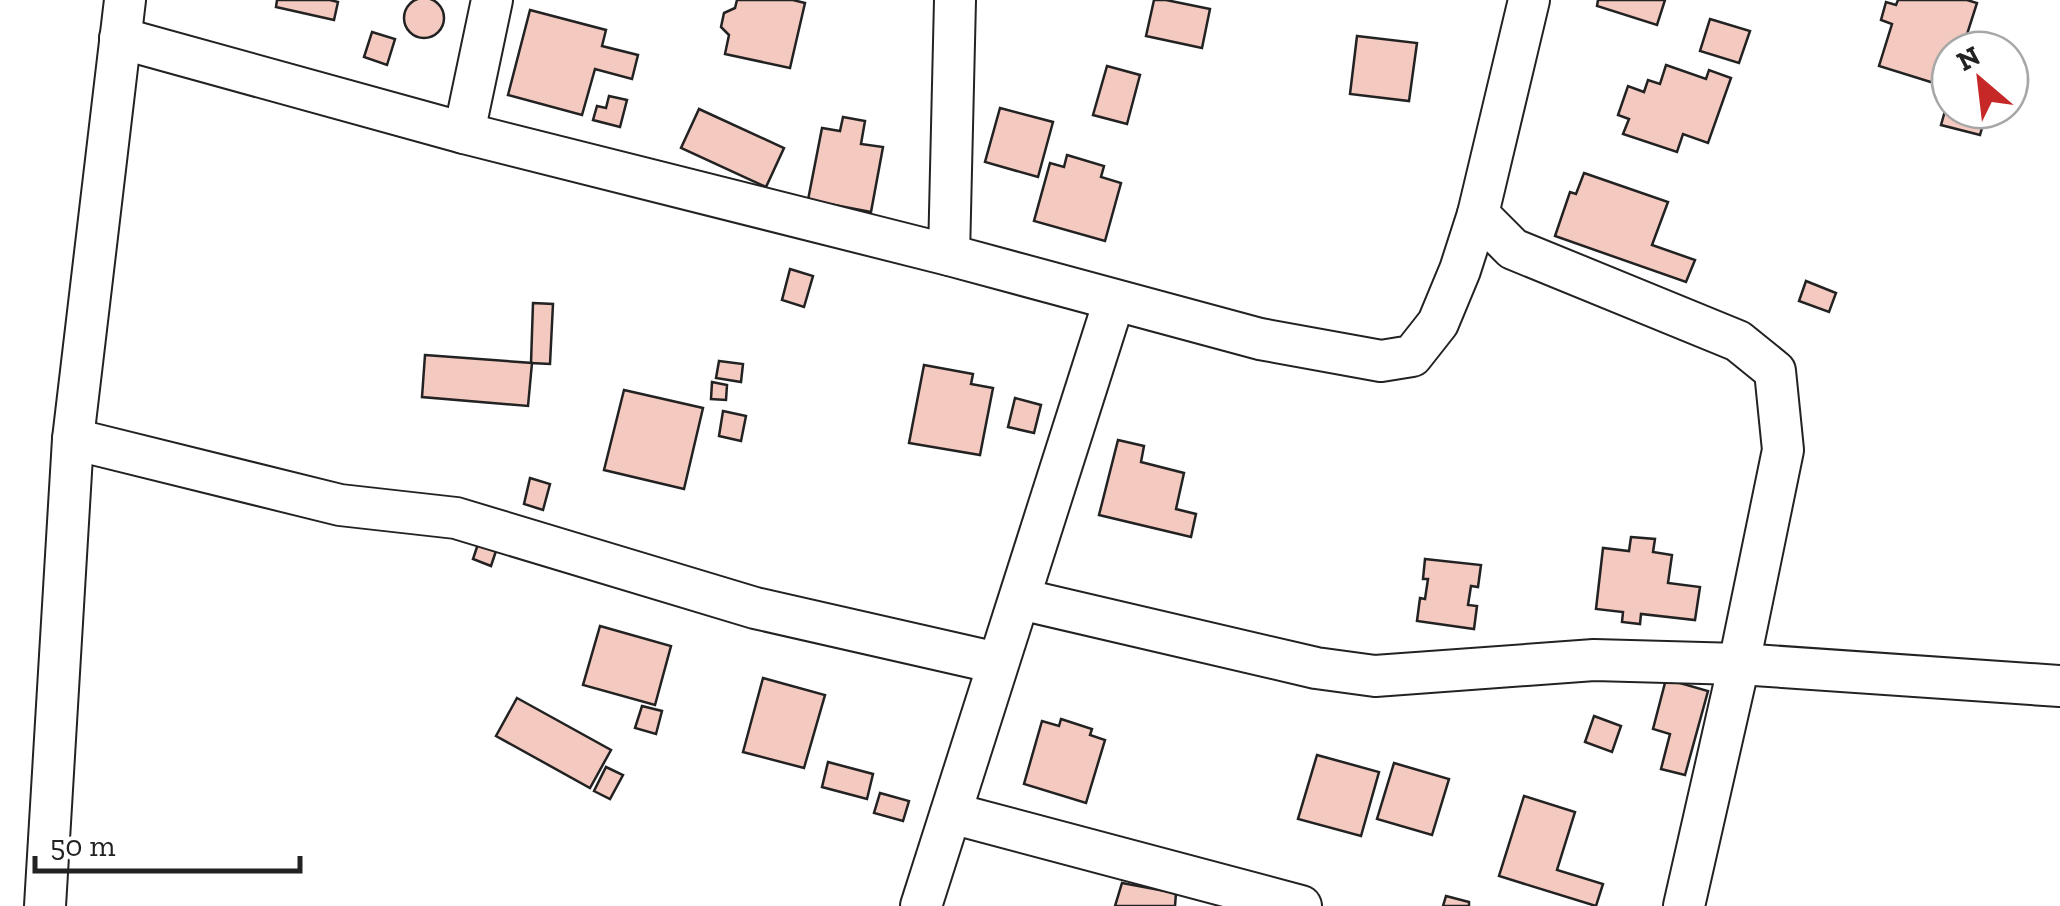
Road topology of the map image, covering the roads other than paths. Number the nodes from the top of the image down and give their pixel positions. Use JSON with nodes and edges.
{"nodes":[{"id":1,"x":492,"y":0,"type":"edge"},
{"id":2,"x":955,"y":0,"type":"edge"},
{"id":3,"x":1530,"y":0,"type":"edge"},
{"id":4,"x":123,"y":19,"type":"edge"},
{"id":5,"x":464,"y":133,"type":"junction"},
{"id":6,"x":1478,"y":214,"type":"junction"},
{"id":7,"x":949,"y":255,"type":"junction"},
{"id":8,"x":1114,"y":301,"type":"junction"},
{"id":9,"x":73,"y":440,"type":"junction"},
{"id":10,"x":1020,"y":599,"type":"junction"},
{"id":11,"x":997,"y":663,"type":"junction"},
{"id":12,"x":1738,"y":664,"type":"junction"},
{"id":13,"x":2060,"y":686,"type":"edge"},
{"id":14,"x":951,"y":813,"type":"junction"},
{"id":15,"x":46,"y":906,"type":"edge"},
{"id":16,"x":921,"y":906,"type":"edge"},
{"id":17,"x":1301,"y":906,"type":"edge"},
{"id":18,"x":1684,"y":906,"type":"edge"}],
"edges":[{"from":1,"to":5,"type":"street"},
{"from":2,"to":7,"type":"street"},
{"from":3,"to":6,"type":"street"},
{"from":4,"to":5,"type":"street"},
{"from":4,"to":9,"type":"street"},
{"from":5,"to":7,"type":"street"},
{"from":6,"to":8,"type":"street"},
{"from":6,"to":12,"type":"street"},
{"from":7,"to":8,"type":"street"},
{"from":8,"to":10,"type":"street"},
{"from":9,"to":11,"type":"street"},
{"from":9,"to":15,"type":"street"},
{"from":10,"to":11,"type":"street"},
{"from":10,"to":12,"type":"street"},
{"from":11,"to":14,"type":"street"},
{"from":12,"to":13,"type":"street"},
{"from":12,"to":18,"type":"street"},
{"from":14,"to":16,"type":"street"},
{"from":14,"to":17,"type":"street"}]}
